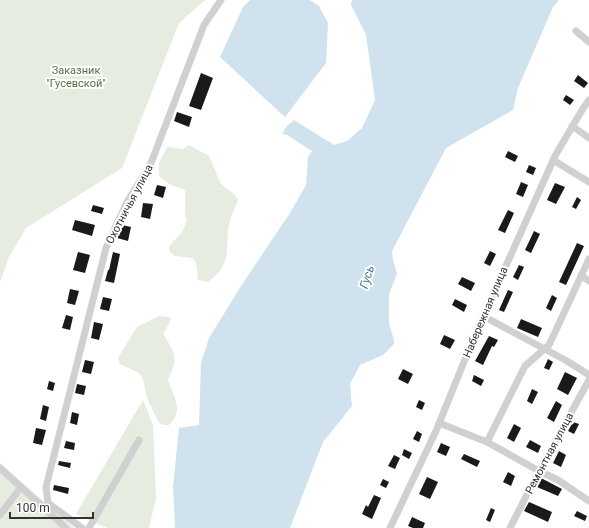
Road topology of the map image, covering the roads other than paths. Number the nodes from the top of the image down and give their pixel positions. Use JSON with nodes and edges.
{"nodes":[{"id":1,"x":221,"y":0,"type":"edge"},
{"id":2,"x":576,"y":31,"type":"dead end"},
{"id":3,"x":589,"y":42,"type":"edge"},
{"id":4,"x":589,"y":100,"type":"edge"},
{"id":5,"x":572,"y":126,"type":"junction"},
{"id":6,"x":589,"y":138,"type":"edge"},
{"id":7,"x":553,"y":160,"type":"junction"},
{"id":8,"x":589,"y":182,"type":"edge"},
{"id":9,"x":589,"y":259,"type":"edge"},
{"id":10,"x":581,"y":275,"type":"junction"},
{"id":11,"x":589,"y":282,"type":"edge"},
{"id":12,"x":483,"y":316,"type":"junction"},
{"id":13,"x":544,"y":349,"type":"junction"},
{"id":14,"x":589,"y":374,"type":"edge"},
{"id":15,"x":589,"y":380,"type":"edge"},
{"id":16,"x":439,"y":423,"type":"junction"},
{"id":17,"x":139,"y":440,"type":"dead end"},
{"id":18,"x":487,"y":442,"type":"junction"},
{"id":19,"x":0,"y":468,"type":"edge"},
{"id":20,"x":539,"y":471,"type":"junction"},
{"id":21,"x":22,"y":487,"type":"junction"},
{"id":22,"x":589,"y":501,"type":"edge"},
{"id":23,"x":0,"y":515,"type":"edge"},
{"id":24,"x":57,"y":525,"type":"edge"},
{"id":25,"x":66,"y":528,"type":"edge"},
{"id":26,"x":82,"y":528,"type":"edge"},
{"id":27,"x":89,"y":528,"type":"edge"},
{"id":28,"x":390,"y":528,"type":"edge"},
{"id":29,"x":510,"y":528,"type":"edge"}],
"edges":[{"from":1,"to":26,"type":"street","name":"Охотничья улица"},
{"from":2,"to":3,"type":"street"},
{"from":4,"to":5,"type":"street","name":"Набережная улица"},
{"from":5,"to":6,"type":"street"},
{"from":5,"to":7,"type":"street","name":"Набережная улица"},
{"from":7,"to":8,"type":"street"},
{"from":7,"to":12,"type":"street","name":"Набережная улица"},
{"from":9,"to":10,"type":"street"},
{"from":10,"to":11,"type":"street"},
{"from":10,"to":13,"type":"street"},
{"from":12,"to":13,"type":"street"},
{"from":12,"to":16,"type":"street","name":"Набережная улица"},
{"from":13,"to":14,"type":"street"},
{"from":13,"to":18,"type":"street"},
{"from":15,"to":20,"type":"street","name":"Ремонтная улица"},
{"from":16,"to":18,"type":"street"},
{"from":16,"to":28,"type":"street","name":"Набережная улица"},
{"from":17,"to":27,"type":"street"},
{"from":18,"to":20,"type":"street"},
{"from":19,"to":21,"type":"street"},
{"from":20,"to":22,"type":"street"},
{"from":20,"to":29,"type":"street","name":"Ремонтная улица"},
{"from":21,"to":23,"type":"street"},
{"from":21,"to":24,"type":"street"},
{"from":24,"to":25,"type":"street"}]}
